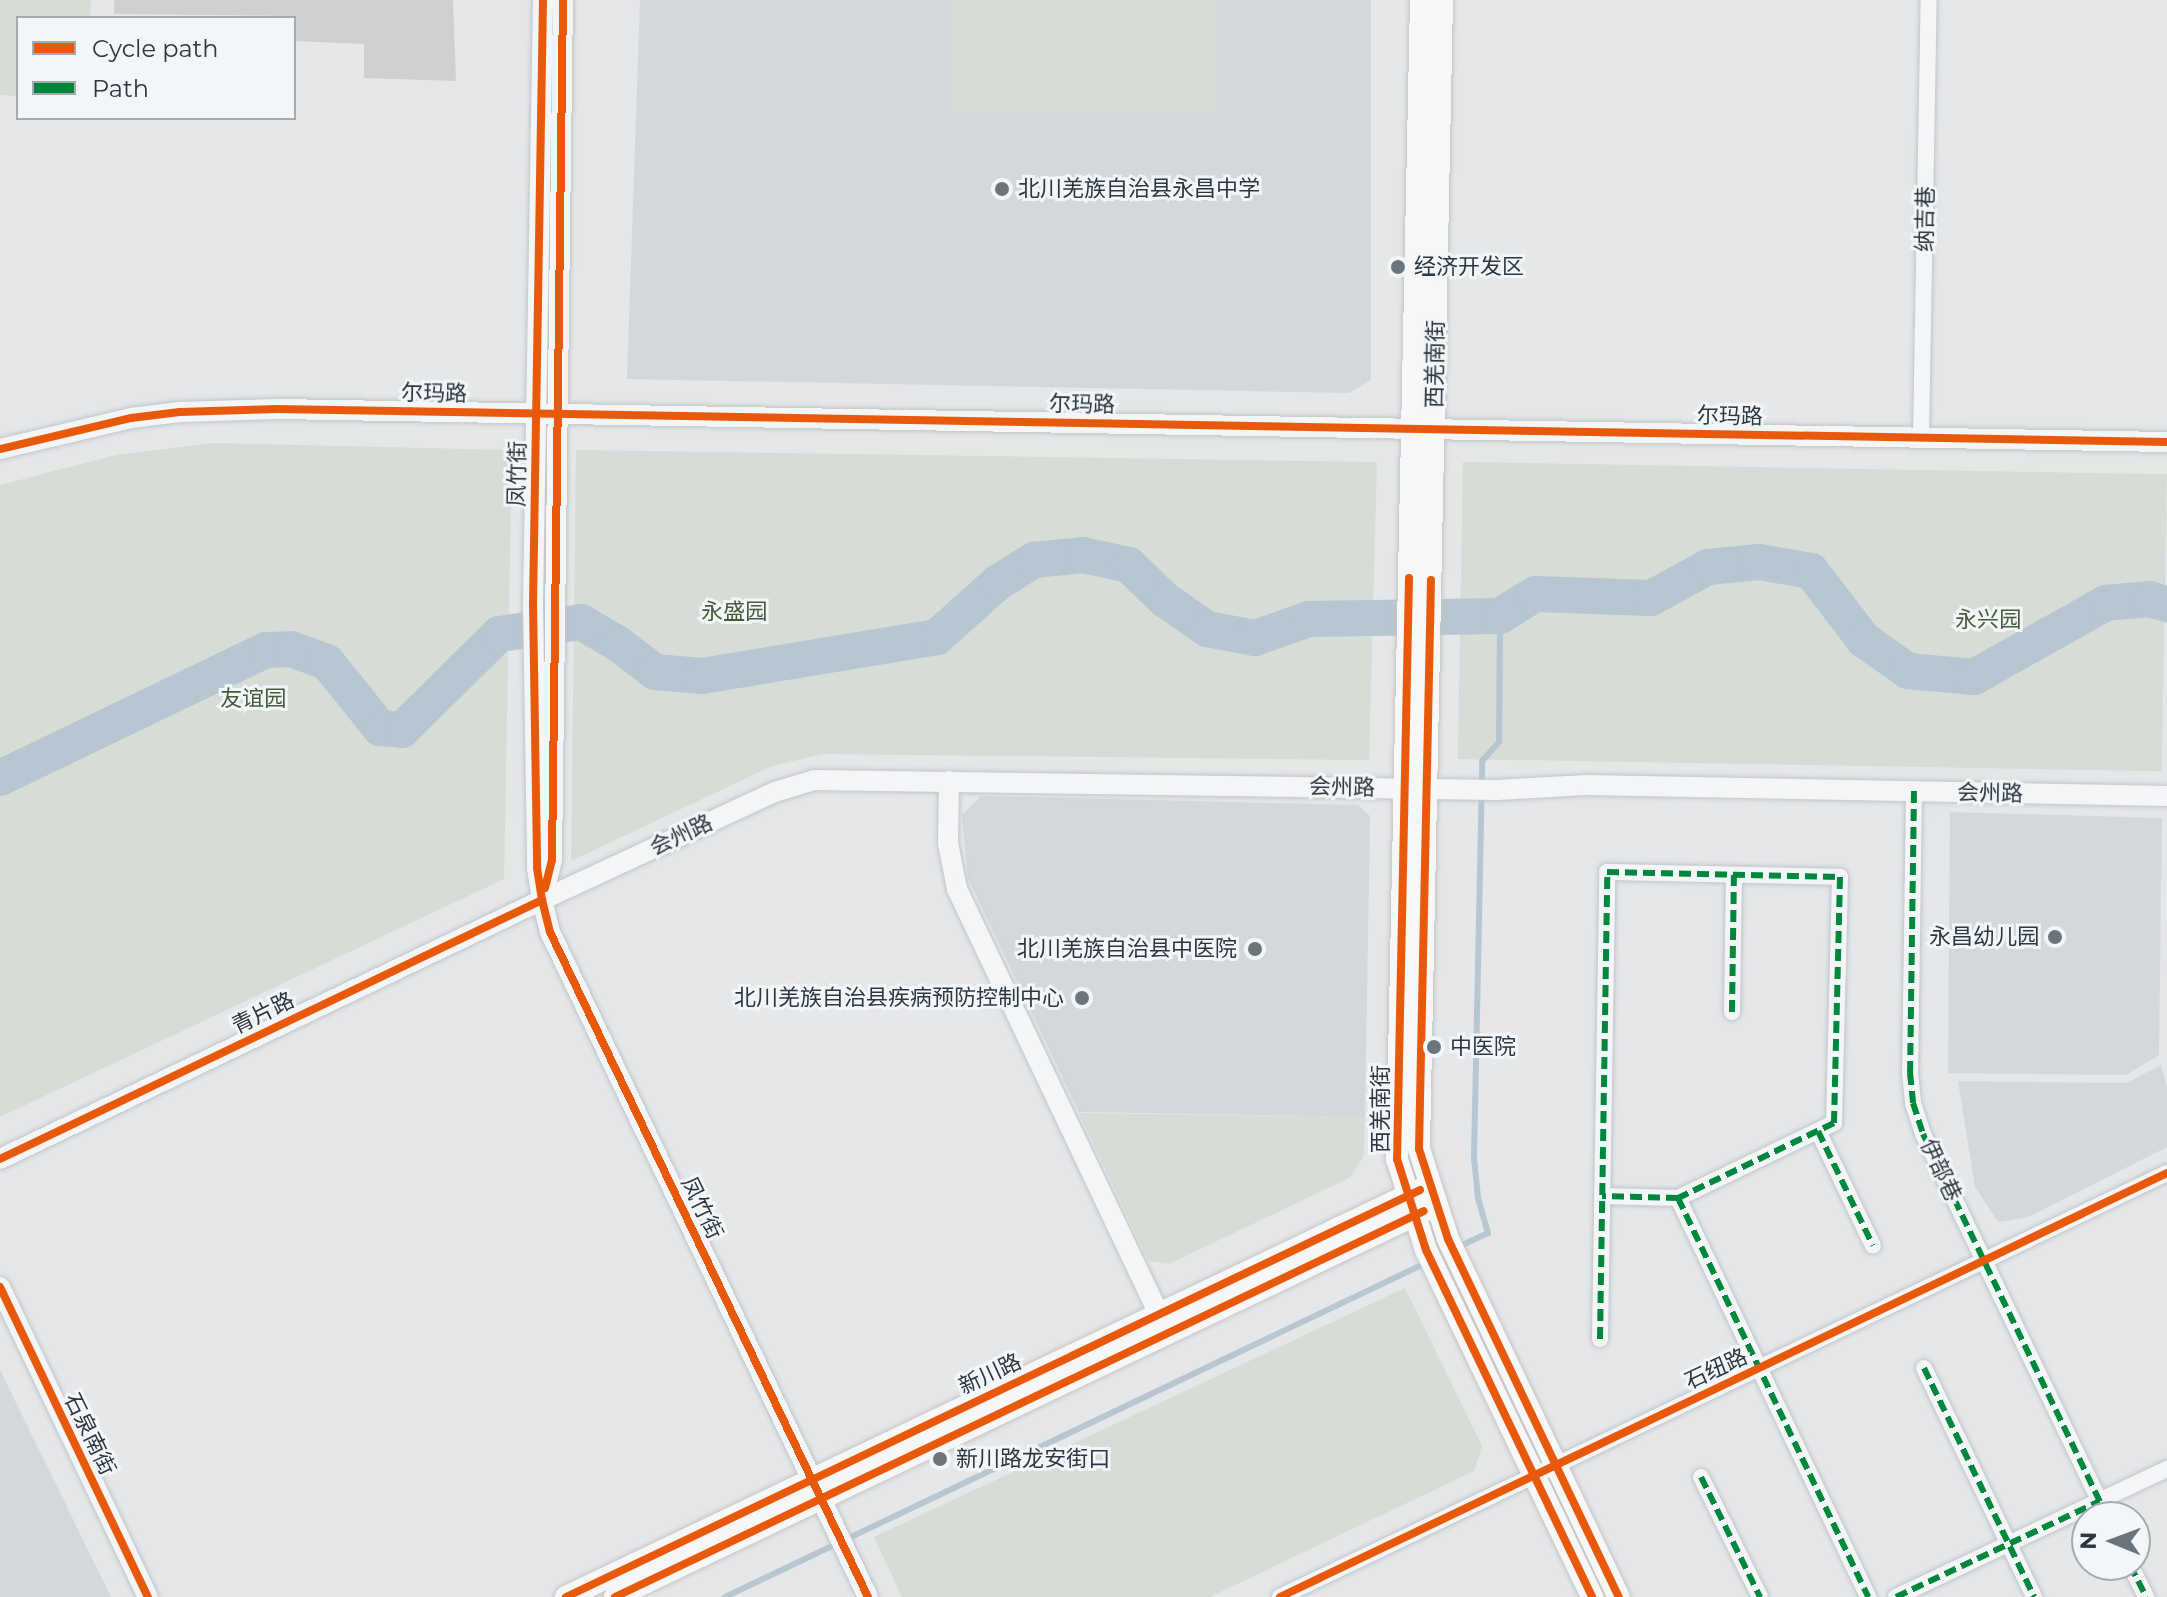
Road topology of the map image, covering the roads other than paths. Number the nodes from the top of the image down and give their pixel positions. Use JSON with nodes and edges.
{"nodes":[{"id":1,"x":543,"y":0,"type":"edge"},
{"id":2,"x":563,"y":0,"type":"edge"},
{"id":3,"x":1421,"y":0,"type":"edge"},
{"id":4,"x":1442,"y":0,"type":"edge"},
{"id":5,"x":1929,"y":0,"type":"edge"},
{"id":6,"x":558,"y":411,"type":"junction"},
{"id":7,"x":536,"y":412,"type":"junction"},
{"id":8,"x":1423,"y":429,"type":"junction"},
{"id":9,"x":1921,"y":438,"type":"junction"},
{"id":10,"x":2167,"y":442,"type":"edge"},
{"id":11,"x":0,"y":449,"type":"edge"},
{"id":12,"x":544,"y":702,"type":"junction"},
{"id":13,"x":949,"y":781,"type":"junction"},
{"id":14,"x":1416,"y":788,"type":"junction"},
{"id":15,"x":1914,"y":791,"type":"junction"},
{"id":16,"x":2167,"y":796,"type":"edge"},
{"id":17,"x":1734,"y":875,"type":"junction"},
{"id":18,"x":542,"y":900,"type":"junction"},
{"id":19,"x":1732,"y":1012,"type":"dead end"},
{"id":20,"x":1818,"y":1131,"type":"junction"},
{"id":21,"x":0,"y":1159,"type":"edge"},
{"id":22,"x":2167,"y":1173,"type":"edge"},
{"id":23,"x":1434,"y":1195,"type":"junction"},
{"id":24,"x":1602,"y":1196,"type":"junction"},
{"id":25,"x":1678,"y":1198,"type":"junction"},
{"id":26,"x":1412,"y":1205,"type":"junction"},
{"id":27,"x":1873,"y":1246,"type":"dead end"},
{"id":28,"x":1984,"y":1261,"type":"junction"},
{"id":29,"x":0,"y":1287,"type":"edge"},
{"id":30,"x":1163,"y":1324,"type":"junction"},
{"id":31,"x":1600,"y":1339,"type":"dead end"},
{"id":32,"x":1759,"y":1368,"type":"junction"},
{"id":33,"x":1924,"y":1368,"type":"dead end"},
{"id":34,"x":1556,"y":1465,"type":"junction"},
{"id":35,"x":2167,"y":1469,"type":"edge"},
{"id":36,"x":1534,"y":1476,"type":"junction"},
{"id":37,"x":1701,"y":1477,"type":"dead end"},
{"id":38,"x":816,"y":1489,"type":"junction"},
{"id":39,"x":2100,"y":1501,"type":"joint"},
{"id":40,"x":2071,"y":1515,"type":"edge"},
{"id":41,"x":2009,"y":1544,"type":"junction"},
{"id":42,"x":148,"y":1597,"type":"edge"},
{"id":43,"x":566,"y":1597,"type":"edge"},
{"id":44,"x":615,"y":1597,"type":"edge"},
{"id":45,"x":868,"y":1597,"type":"edge"},
{"id":46,"x":1280,"y":1597,"type":"edge"},
{"id":47,"x":1592,"y":1597,"type":"edge"},
{"id":48,"x":1619,"y":1597,"type":"edge"},
{"id":49,"x":1760,"y":1597,"type":"edge"},
{"id":50,"x":1868,"y":1597,"type":"edge"},
{"id":51,"x":1896,"y":1597,"type":"edge"},
{"id":52,"x":2034,"y":1597,"type":"edge"}],
"edges":[{"from":1,"to":7,"type":"street","name":"凤竹街"},
{"from":2,"to":6,"type":"street","name":"凤竹街"},
{"from":3,"to":8,"type":"main road","name":"西羌南街"},
{"from":4,"to":8,"type":"main road","name":"西羌南街"},
{"from":5,"to":9,"type":"street","name":"纳吉巷"},
{"from":6,"to":7,"type":"street","name":"尔玛路"},
{"from":6,"to":8,"type":"street","name":"尔玛路"},
{"from":6,"to":12,"type":"street","name":"凤竹街"},
{"from":7,"to":11,"type":"street","name":"尔玛路"},
{"from":7,"to":12,"type":"street","name":"凤竹街"},
{"from":8,"to":9,"type":"street","name":"尔玛路"},
{"from":8,"to":14,"type":"main road","name":"西羌南街"},
{"from":9,"to":10,"type":"street","name":"尔玛路"},
{"from":12,"to":18,"type":"street","name":"凤竹街"},
{"from":13,"to":14,"type":"street","name":"会州路"},
{"from":13,"to":18,"type":"street","name":"会州路"},
{"from":13,"to":30,"type":"street"},
{"from":14,"to":15,"type":"street","name":"会州路"},
{"from":14,"to":23,"type":"main road","name":"西羌南街"},
{"from":14,"to":26,"type":"main road","name":"西羌南街"},
{"from":15,"to":16,"type":"street","name":"会州路"},
{"from":15,"to":28,"type":"street","name":"伊部巷"},
{"from":17,"to":19,"type":"street"},
{"from":17,"to":20,"type":"street"},
{"from":17,"to":24,"type":"street"},
{"from":18,"to":21,"type":"street","name":"青片路"},
{"from":18,"to":38,"type":"street","name":"凤竹街"},
{"from":20,"to":25,"type":"street"},
{"from":20,"to":27,"type":"street"},
{"from":22,"to":28,"type":"street","name":"石纽路"},
{"from":23,"to":26,"type":"main road","name":"新川路"},
{"from":23,"to":34,"type":"main road","name":"西羌南街"},
{"from":24,"to":25,"type":"street"},
{"from":24,"to":31,"type":"street"},
{"from":25,"to":32,"type":"street"},
{"from":26,"to":30,"type":"main road","name":"新川路"},
{"from":26,"to":36,"type":"main road","name":"西羌南街"},
{"from":28,"to":32,"type":"street","name":"石纽路"},
{"from":28,"to":39,"type":"street","name":"伊部巷"},
{"from":29,"to":42,"type":"street","name":"石泉南街"},
{"from":30,"to":38,"type":"main road","name":"新川路"},
{"from":32,"to":34,"type":"street","name":"石纽路"},
{"from":32,"to":50,"type":"street"},
{"from":33,"to":41,"type":"street"},
{"from":34,"to":36,"type":"street","name":"石纽路"},
{"from":34,"to":48,"type":"main road","name":"西羌南街"},
{"from":35,"to":39,"type":"street"},
{"from":36,"to":46,"type":"street","name":"石纽路"},
{"from":36,"to":47,"type":"main road","name":"西羌南街"},
{"from":37,"to":49,"type":"street"},
{"from":38,"to":43,"type":"main road","name":"新川路"},
{"from":38,"to":44,"type":"main road","name":"新川路"},
{"from":38,"to":45,"type":"street","name":"凤竹街"},
{"from":40,"to":41,"type":"street"},
{"from":41,"to":51,"type":"street"},
{"from":41,"to":52,"type":"street"}]}
